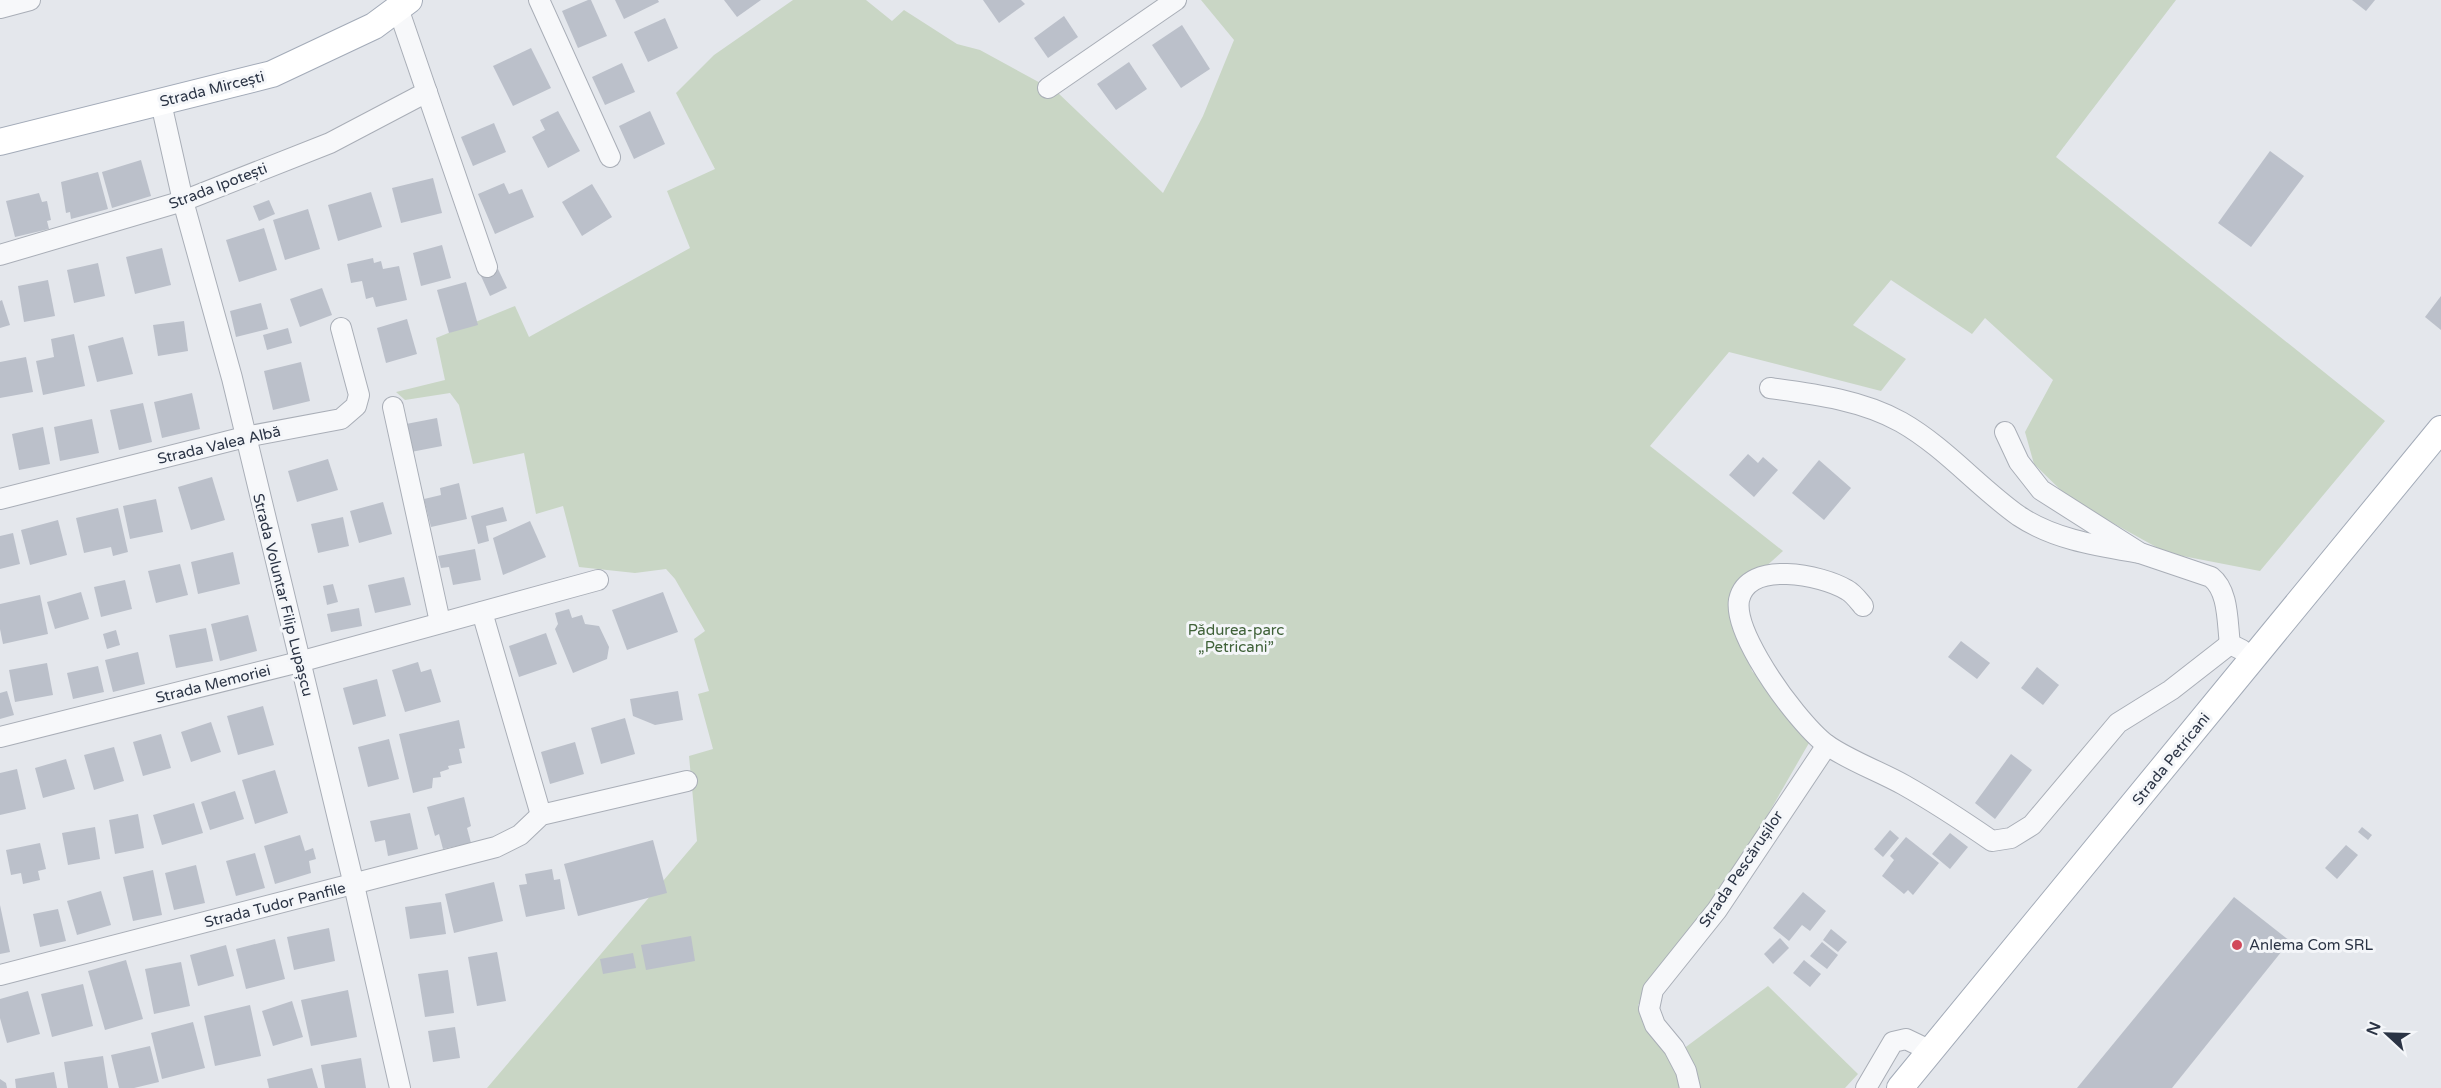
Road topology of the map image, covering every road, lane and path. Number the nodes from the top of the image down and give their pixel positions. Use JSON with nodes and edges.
{"nodes":[{"id":1,"x":30,"y":0,"type":"edge"},
{"id":2,"x":539,"y":0,"type":"edge"},
{"id":3,"x":1176,"y":0,"type":"edge"},
{"id":4,"x":403,"y":4,"type":"edge"},
{"id":5,"x":0,"y":8,"type":"edge"},
{"id":6,"x":1048,"y":88,"type":"dead end"},
{"id":7,"x":427,"y":92,"type":"junction"},
{"id":8,"x":161,"y":103,"type":"junction"},
{"id":9,"x":0,"y":142,"type":"edge"},
{"id":10,"x":610,"y":157,"type":"dead end"},
{"id":11,"x":183,"y":201,"type":"junction"},
{"id":12,"x":0,"y":255,"type":"edge"},
{"id":13,"x":487,"y":267,"type":"dead end"},
{"id":14,"x":341,"y":328,"type":"dead end"},
{"id":15,"x":1770,"y":388,"type":"dead end"},
{"id":16,"x":393,"y":407,"type":"dead end"},
{"id":17,"x":2441,"y":429,"type":"edge"},
{"id":18,"x":2005,"y":432,"type":"dead end"},
{"id":19,"x":245,"y":437,"type":"junction"},
{"id":20,"x":0,"y":499,"type":"edge"},
{"id":21,"x":2140,"y":553,"type":"junction"},
{"id":22,"x":598,"y":580,"type":"dead end"},
{"id":23,"x":1863,"y":606,"type":"dead end"},
{"id":24,"x":482,"y":612,"type":"junction"},
{"id":25,"x":440,"y":622,"type":"junction"},
{"id":26,"x":2230,"y":644,"type":"junction"},
{"id":27,"x":2254,"y":657,"type":"junction"},
{"id":28,"x":299,"y":662,"type":"junction"},
{"id":29,"x":0,"y":737,"type":"edge"},
{"id":30,"x":1827,"y":745,"type":"junction"},
{"id":31,"x":687,"y":781,"type":"dead end"},
{"id":32,"x":541,"y":815,"type":"junction"},
{"id":33,"x":354,"y":885,"type":"junction"},
{"id":34,"x":0,"y":975,"type":"edge"},
{"id":35,"x":1931,"y":1051,"type":"junction"},
{"id":36,"x":400,"y":1088,"type":"edge"},
{"id":37,"x":1690,"y":1088,"type":"edge"},
{"id":38,"x":1866,"y":1088,"type":"edge"},
{"id":39,"x":1900,"y":1088,"type":"edge"}],
"edges":[{"from":1,"to":5,"type":"street"},
{"from":2,"to":10,"type":"street"},
{"from":3,"to":6,"type":"street"},
{"from":4,"to":7,"type":"street"},
{"from":4,"to":8,"type":"main road","name":"Strada Mircești"},
{"from":7,"to":11,"type":"street","name":"Strada Ipotești"},
{"from":7,"to":13,"type":"street"},
{"from":8,"to":9,"type":"main road","name":"Strada Mircești"},
{"from":8,"to":11,"type":"street","name":"Strada Voluntar Filip Lupașcu"},
{"from":11,"to":12,"type":"street","name":"Strada Ipotești"},
{"from":11,"to":19,"type":"street","name":"Strada Voluntar Filip Lupașcu"},
{"from":14,"to":19,"type":"street","name":"Strada Valea Albă"},
{"from":15,"to":21,"type":"street"},
{"from":16,"to":25,"type":"street"},
{"from":17,"to":27,"type":"main road","name":"Strada Petricani"},
{"from":18,"to":21,"type":"street"},
{"from":19,"to":20,"type":"street","name":"Strada Valea Albă"},
{"from":19,"to":28,"type":"street","name":"Strada Voluntar Filip Lupașcu"},
{"from":21,"to":26,"type":"street"},
{"from":22,"to":24,"type":"street","name":"Strada Memoriei"},
{"from":23,"to":30,"type":"street"},
{"from":24,"to":25,"type":"street","name":"Strada Memoriei"},
{"from":24,"to":32,"type":"street"},
{"from":25,"to":28,"type":"street","name":"Strada Memoriei"},
{"from":26,"to":27,"type":"street"},
{"from":26,"to":30,"type":"street"},
{"from":27,"to":35,"type":"main road","name":"Strada Petricani"},
{"from":28,"to":29,"type":"street","name":"Strada Memoriei"},
{"from":28,"to":33,"type":"street","name":"Strada Voluntar Filip Lupașcu"},
{"from":30,"to":37,"type":"street","name":"Strada Pescărușilor"},
{"from":31,"to":32,"type":"street","name":"Strada Tudor Panfile"},
{"from":32,"to":33,"type":"street","name":"Strada Tudor Panfile"},
{"from":33,"to":34,"type":"street","name":"Strada Tudor Panfile"},
{"from":33,"to":36,"type":"street","name":"Strada Voluntar Filip Lupașcu"},
{"from":35,"to":38,"type":"street"},
{"from":35,"to":39,"type":"main road","name":"Strada Petricani"}]}
